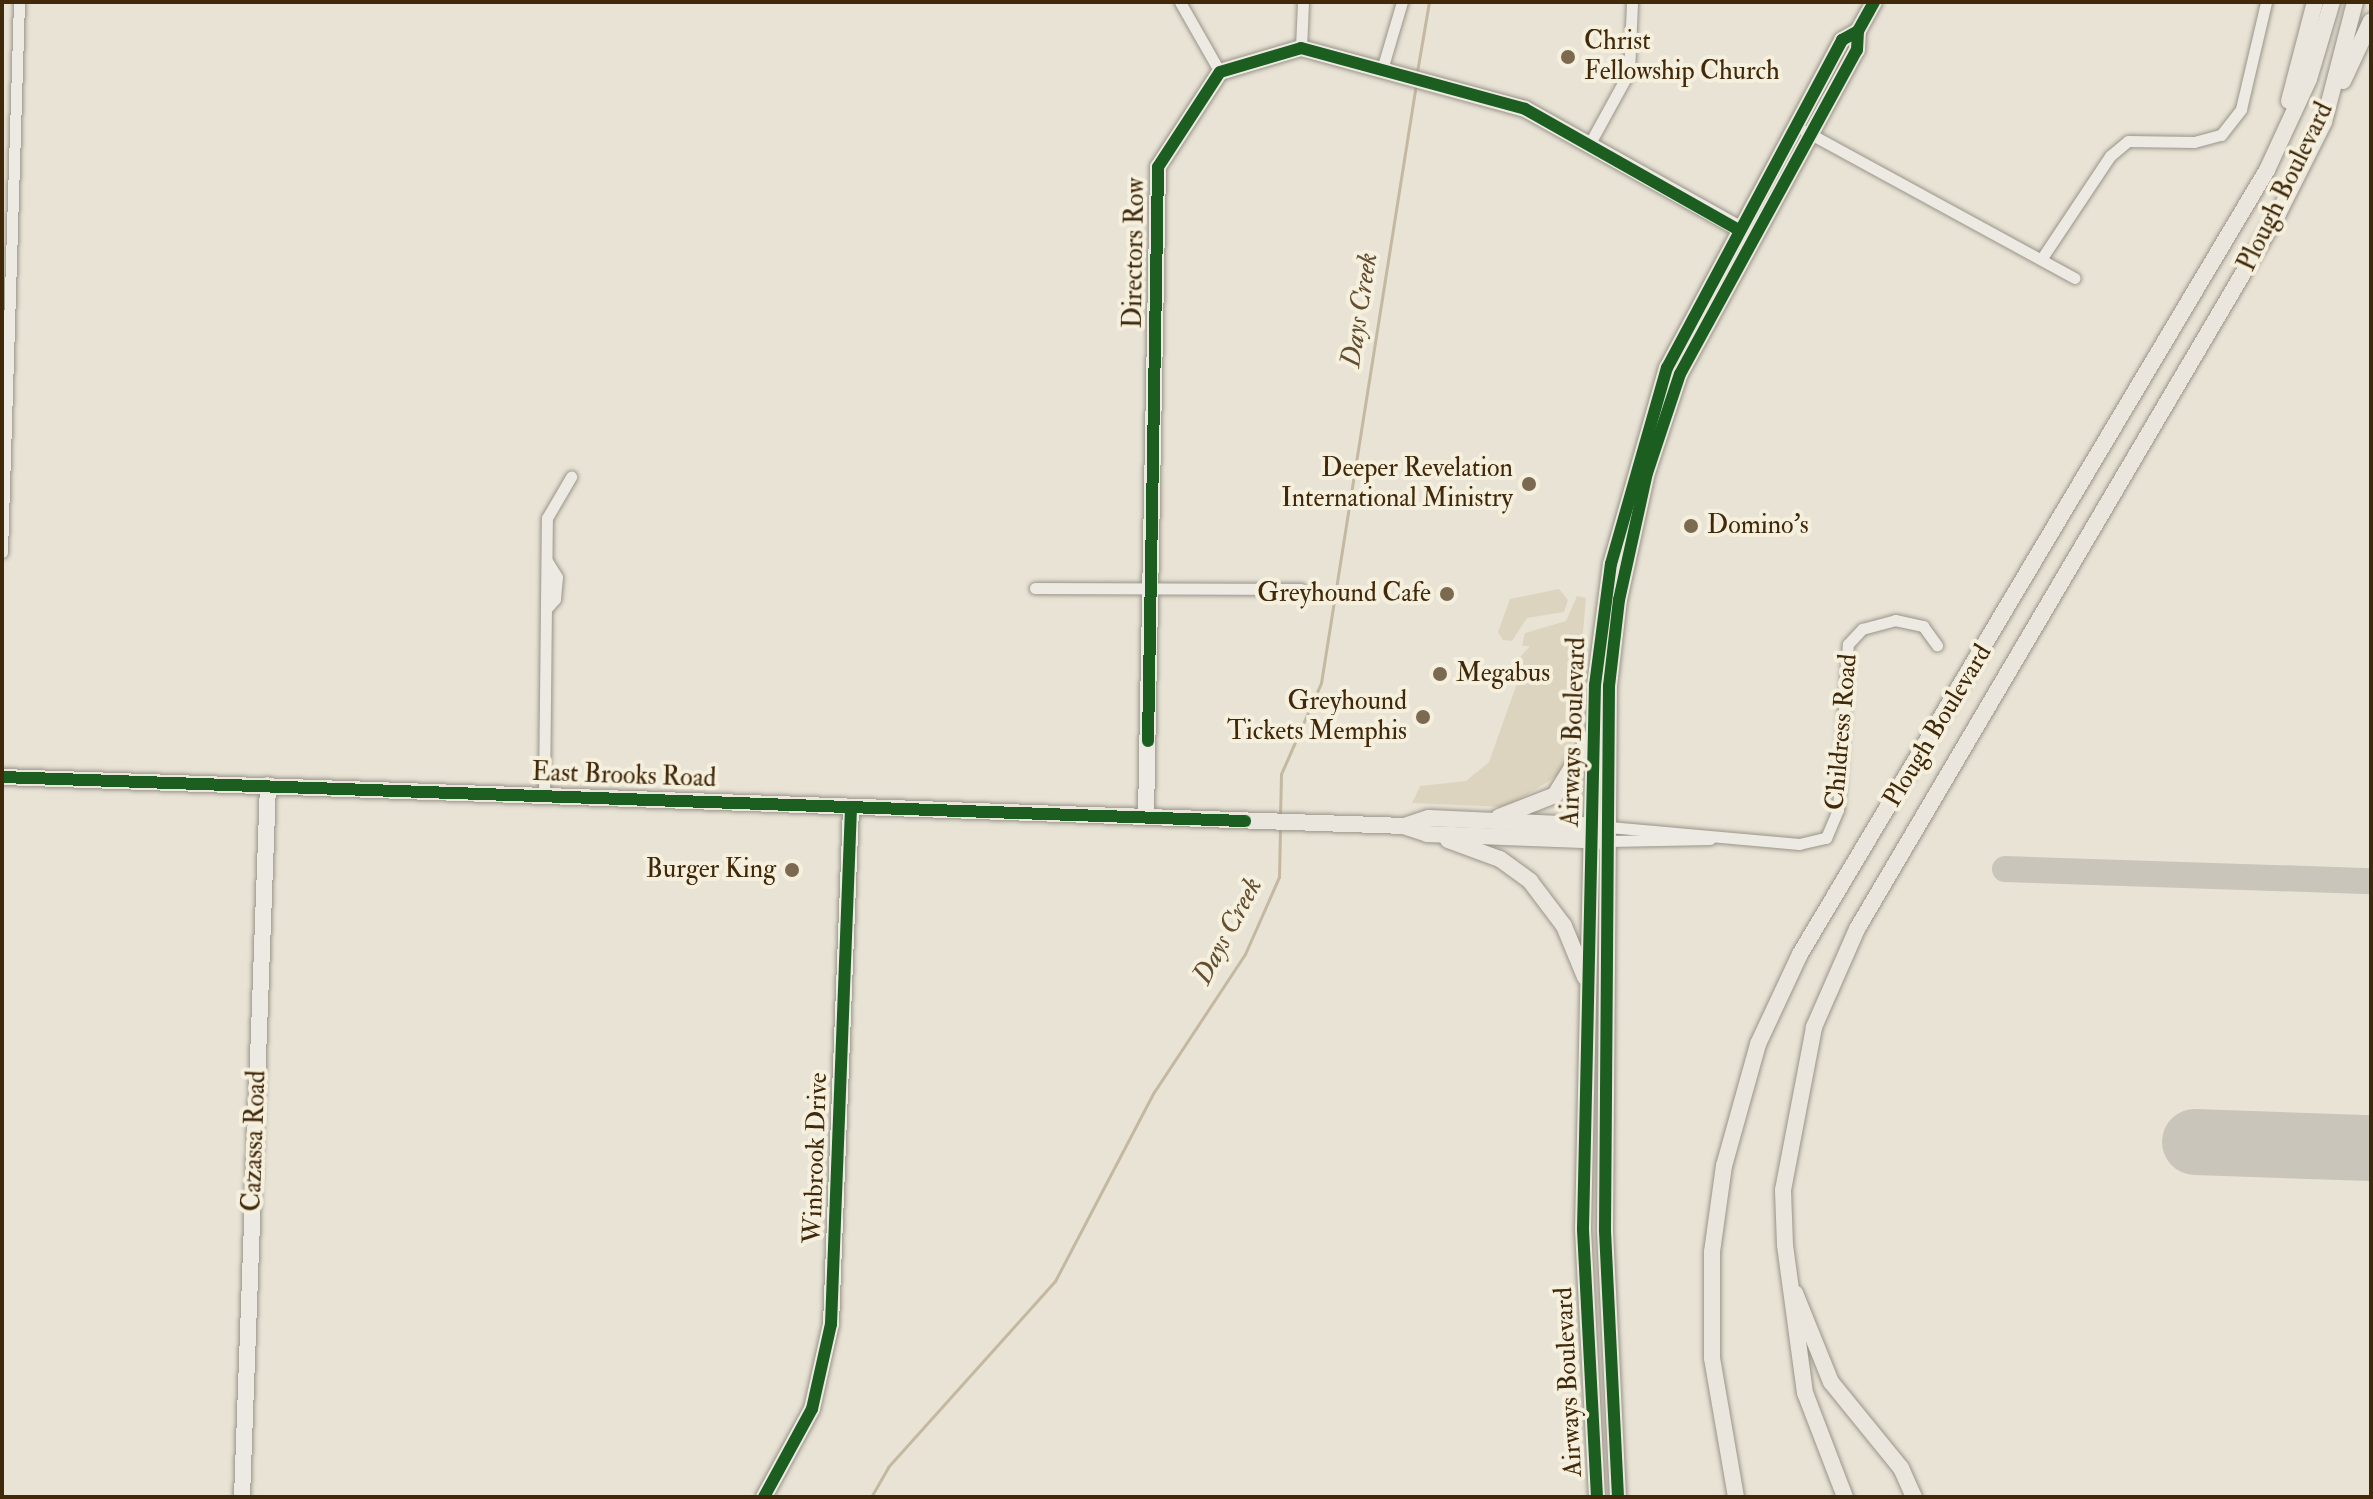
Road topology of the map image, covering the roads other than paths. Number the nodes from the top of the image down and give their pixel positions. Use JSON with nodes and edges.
{"nodes":[{"id":1,"x":19,"y":2,"type":"edge"},
{"id":2,"x":1180,"y":2,"type":"edge"},
{"id":3,"x":1303,"y":2,"type":"edge"},
{"id":4,"x":1402,"y":2,"type":"edge"},
{"id":5,"x":1632,"y":2,"type":"edge"},
{"id":6,"x":1874,"y":2,"type":"edge"},
{"id":7,"x":2266,"y":2,"type":"edge"},
{"id":8,"x":2315,"y":2,"type":"edge"},
{"id":9,"x":2332,"y":2,"type":"edge"},
{"id":10,"x":2355,"y":2,"type":"edge"},
{"id":11,"x":2371,"y":21,"type":"edge"},
{"id":12,"x":1301,"y":48,"type":"junction"},
{"id":13,"x":1390,"y":69,"type":"junction"},
{"id":14,"x":1220,"y":72,"type":"junction"},
{"id":15,"x":17,"y":82,"type":"junction"},
{"id":16,"x":2,"y":83,"type":"edge"},
{"id":17,"x":2324,"y":122,"type":"junction"},
{"id":18,"x":1800,"y":128,"type":"junction"},
{"id":19,"x":1590,"y":143,"type":"junction"},
{"id":20,"x":2267,"y":170,"type":"junction"},
{"id":21,"x":1743,"y":232,"type":"junction"},
{"id":22,"x":2042,"y":258,"type":"junction"},
{"id":23,"x":2075,"y":278,"type":"dead end"},
{"id":24,"x":571,"y":477,"type":"dead end"},
{"id":25,"x":2,"y":552,"type":"edge"},
{"id":26,"x":1035,"y":588,"type":"dead end"},
{"id":27,"x":1301,"y":589,"type":"dead end"},
{"id":28,"x":1151,"y":591,"type":"junction"},
{"id":29,"x":1937,"y":645,"type":"dead end"},
{"id":30,"x":1603,"y":670,"type":"junction"},
{"id":31,"x":1594,"y":729,"type":"junction"},
{"id":32,"x":2,"y":777,"type":"edge"},
{"id":33,"x":268,"y":785,"type":"junction"},
{"id":34,"x":544,"y":795,"type":"junction"},
{"id":35,"x":851,"y":807,"type":"junction"},
{"id":36,"x":1146,"y":817,"type":"junction"},
{"id":37,"x":1486,"y":820,"type":"junction"},
{"id":38,"x":1403,"y":826,"type":"junction"},
{"id":39,"x":1427,"y":834,"type":"junction"},
{"id":40,"x":1600,"y":834,"type":"junction"},
{"id":41,"x":1826,"y":838,"type":"joint"},
{"id":42,"x":1588,"y":986,"type":"junction"},
{"id":43,"x":1787,"y":1272,"type":"junction"},
{"id":44,"x":242,"y":1497,"type":"edge"},
{"id":45,"x":764,"y":1497,"type":"edge"},
{"id":46,"x":1597,"y":1497,"type":"edge"},
{"id":47,"x":1618,"y":1497,"type":"edge"},
{"id":48,"x":1736,"y":1497,"type":"edge"},
{"id":49,"x":1845,"y":1497,"type":"edge"},
{"id":50,"x":1914,"y":1497,"type":"edge"}],
"edges":[{"from":1,"to":15,"type":"street"},
{"from":2,"to":14,"type":"street"},
{"from":3,"to":12,"type":"street"},
{"from":4,"to":13,"type":"street"},
{"from":5,"to":19,"type":"street"},
{"from":6,"to":18,"type":"main road","name":"Airways Boulevard"},
{"from":7,"to":22,"type":"street"},
{"from":8,"to":20,"type":"main road"},
{"from":9,"to":20,"type":"main road","name":"Plough Boulevard"},
{"from":10,"to":17,"type":"main road","name":"Plough Boulevard"},
{"from":11,"to":17,"type":"main road"},
{"from":12,"to":13,"type":"street"},
{"from":12,"to":14,"type":"street"},
{"from":13,"to":19,"type":"street"},
{"from":14,"to":28,"type":"street","name":"Directors Row"},
{"from":15,"to":16,"type":"street"},
{"from":15,"to":25,"type":"street"},
{"from":17,"to":43,"type":"main road","name":"Plough Boulevard"},
{"from":18,"to":21,"type":"main road","name":"Airways Boulevard"},
{"from":18,"to":22,"type":"street"},
{"from":19,"to":21,"type":"street"},
{"from":20,"to":48,"type":"main road","name":"Plough Boulevard"},
{"from":21,"to":30,"type":"main road","name":"Airways Boulevard"},
{"from":22,"to":23,"type":"street"},
{"from":24,"to":34,"type":"street"},
{"from":26,"to":28,"type":"street"},
{"from":27,"to":28,"type":"street"},
{"from":28,"to":36,"type":"street","name":"Directors Row"},
{"from":29,"to":41,"type":"street","name":"Childress Road"},
{"from":30,"to":31,"type":"main road","name":"Airways Boulevard"},
{"from":30,"to":40,"type":"main road","name":"Airways Boulevard"},
{"from":31,"to":37,"type":"main road"},
{"from":31,"to":40,"type":"main road","name":"Airways Boulevard"},
{"from":32,"to":33,"type":"main road","name":"East Brooks Road"},
{"from":33,"to":34,"type":"main road","name":"East Brooks Road"},
{"from":33,"to":44,"type":"street","name":"Cazassa Road"},
{"from":34,"to":35,"type":"main road","name":"East Brooks Road"},
{"from":35,"to":36,"type":"main road","name":"East Brooks Road"},
{"from":35,"to":45,"type":"street","name":"Winbrook Drive"},
{"from":36,"to":38,"type":"main road","name":"East Brooks Road"},
{"from":37,"to":38,"type":"main road","name":"East Brooks Road"},
{"from":37,"to":40,"type":"main road","name":"East Brooks Road"},
{"from":38,"to":39,"type":"main road","name":"East Brooks Road"},
{"from":39,"to":40,"type":"main road","name":"East Brooks Road"},
{"from":39,"to":42,"type":"main road"},
{"from":40,"to":41,"type":"street","name":"East Brooks Road"},
{"from":40,"to":42,"type":"main road","name":"Airways Boulevard"},
{"from":40,"to":47,"type":"main road","name":"Airways Boulevard"},
{"from":42,"to":46,"type":"main road","name":"Airways Boulevard"},
{"from":43,"to":49,"type":"main road","name":"Plough Boulevard"},
{"from":43,"to":50,"type":"main road"}]}
